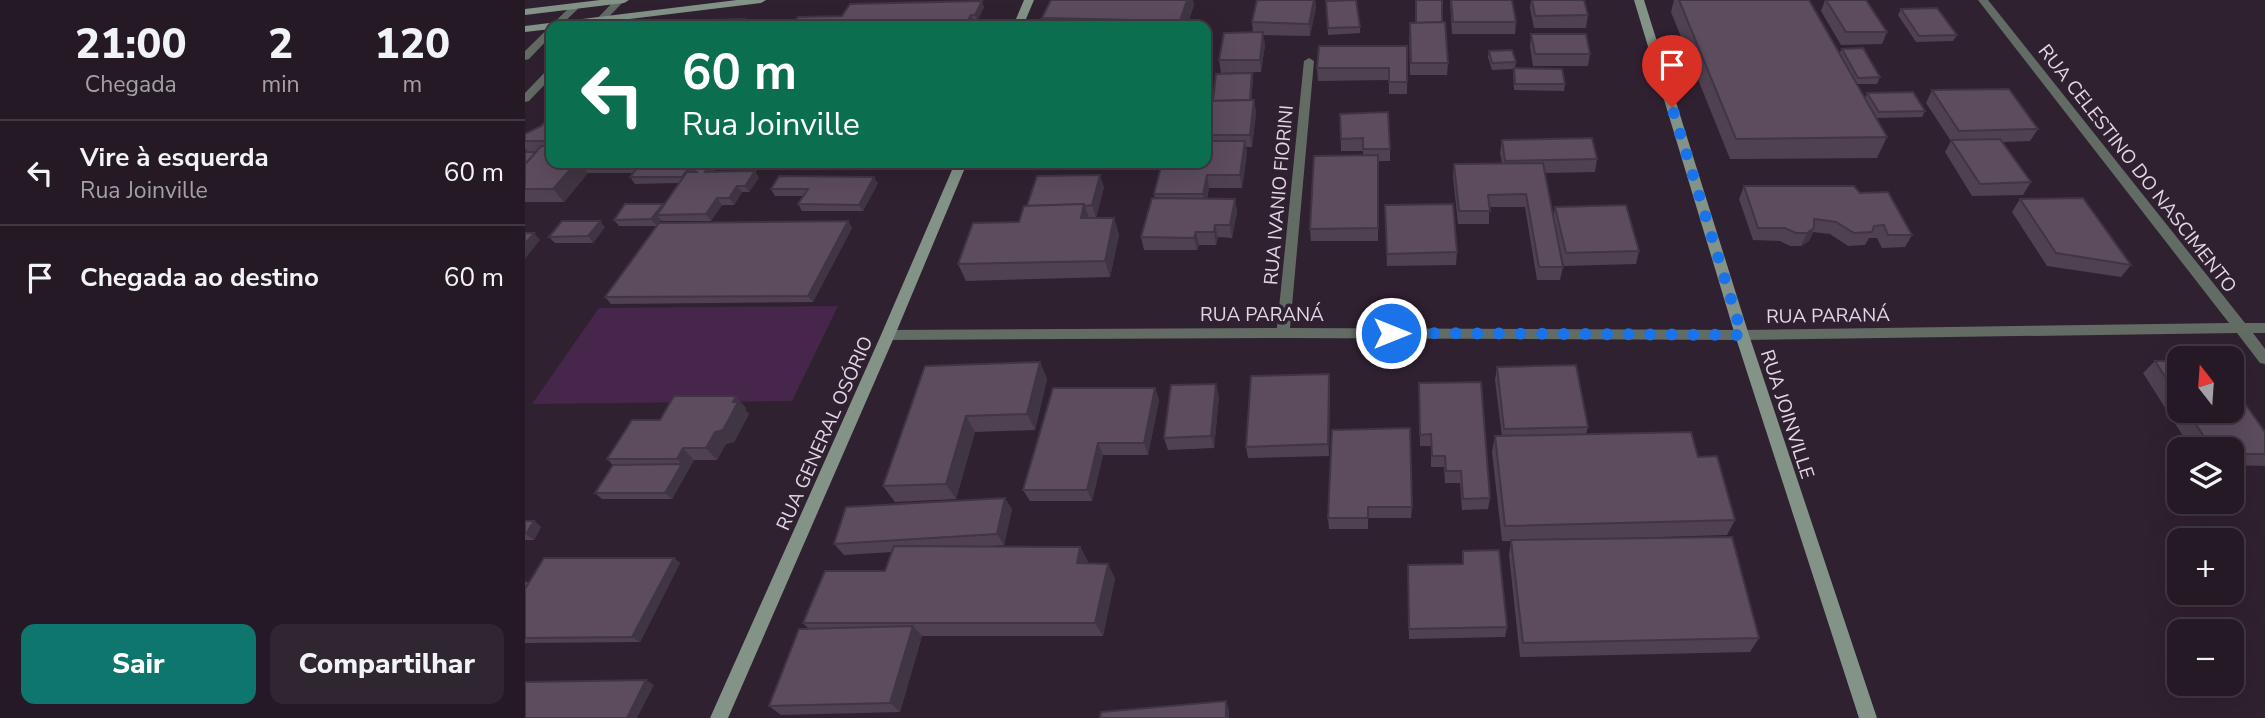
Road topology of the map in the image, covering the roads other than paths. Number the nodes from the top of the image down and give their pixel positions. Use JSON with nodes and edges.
{"nodes":[{"id":1,"x":622,"y":0,"type":"edge"},
{"id":2,"x":761,"y":0,"type":"edge"},
{"id":3,"x":1029,"y":0,"type":"edge"},
{"id":4,"x":1639,"y":0,"type":"edge"},
{"id":5,"x":1983,"y":0,"type":"edge"},
{"id":6,"x":576,"y":6,"type":"junction"},
{"id":7,"x":525,"y":12,"type":"edge"},
{"id":8,"x":560,"y":21,"type":"edge"},
{"id":9,"x":601,"y":21,"type":"edge"},
{"id":10,"x":613,"y":21,"type":"edge"},
{"id":11,"x":1020,"y":21,"type":"edge"},
{"id":12,"x":546,"y":28,"type":"edge"},
{"id":13,"x":525,"y":29,"type":"edge"},
{"id":14,"x":546,"y":35,"type":"edge"},
{"id":15,"x":525,"y":57,"type":"edge"},
{"id":16,"x":1309,"y":61,"type":"dead end"},
{"id":17,"x":546,"y":77,"type":"edge"},
{"id":18,"x":525,"y":99,"type":"edge"},
{"id":19,"x":959,"y":168,"type":"edge"},
{"id":20,"x":2242,"y":328,"type":"junction"},
{"id":21,"x":2265,"y":328,"type":"edge"},
{"id":22,"x":1283,"y":333,"type":"junction"},
{"id":23,"x":888,"y":335,"type":"junction"},
{"id":24,"x":1742,"y":335,"type":"junction"},
{"id":25,"x":2265,"y":359,"type":"edge"},
{"id":26,"x":719,"y":718,"type":"edge"},
{"id":27,"x":1868,"y":718,"type":"edge"}],
"edges":[{"from":1,"to":6,"type":"street"},
{"from":1,"to":9,"type":"street"},
{"from":2,"to":10,"type":"street"},
{"from":3,"to":11,"type":"street"},
{"from":4,"to":24,"type":"street","name":"RUA JOINVILLE"},
{"from":5,"to":20,"type":"street","name":"RUA CELESTINO DO NASCIMENTO"},
{"from":6,"to":7,"type":"street"},
{"from":6,"to":8,"type":"street"},
{"from":12,"to":13,"type":"street"},
{"from":14,"to":15,"type":"street"},
{"from":16,"to":22,"type":"street","name":"RUA IVANIO FIORINI"},
{"from":17,"to":18,"type":"street"},
{"from":19,"to":23,"type":"street","name":"RUA GENERAL OSÓRIO"},
{"from":20,"to":21,"type":"street","name":"RUA PARANÁ"},
{"from":20,"to":24,"type":"street","name":"RUA PARANÁ"},
{"from":20,"to":25,"type":"street","name":"RUA CELESTINO DO NASCIMENTO"},
{"from":22,"to":23,"type":"street","name":"RUA PARANÁ"},
{"from":22,"to":24,"type":"street","name":"RUA PARANÁ"},
{"from":23,"to":26,"type":"street","name":"RUA GENERAL OSÓRIO"},
{"from":24,"to":27,"type":"street","name":"RUA JOINVILLE"}]}
